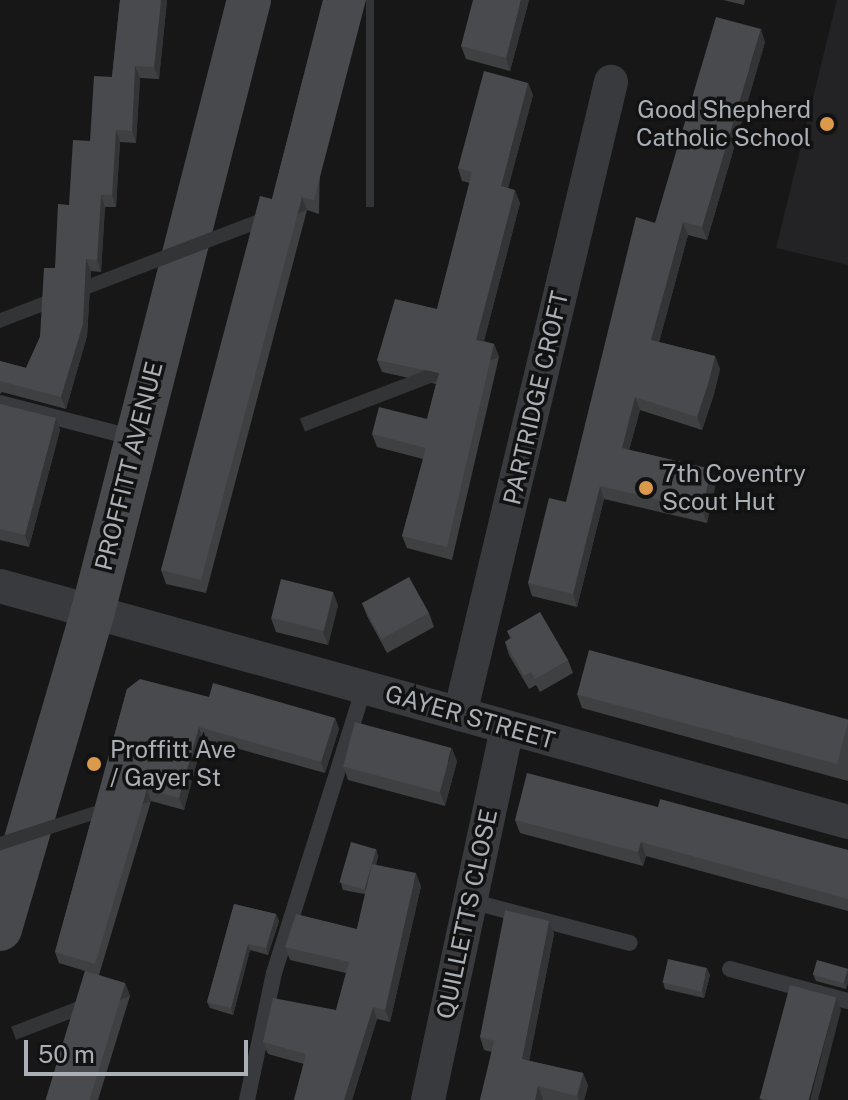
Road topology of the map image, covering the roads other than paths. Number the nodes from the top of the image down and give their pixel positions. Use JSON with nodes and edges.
{"nodes":[{"id":1,"x":249,"y":0,"type":"edge"},
{"id":2,"x":611,"y":82,"type":"dead end"},
{"id":3,"x":0,"y":403,"type":"edge"},
{"id":4,"x":136,"y":438,"type":"junction"},
{"id":5,"x":0,"y":586,"type":"edge"},
{"id":6,"x":93,"y":611,"type":"junction"},
{"id":7,"x":364,"y":687,"type":"junction"},
{"id":8,"x":460,"y":714,"type":"junction"},
{"id":9,"x":507,"y":728,"type":"junction"},
{"id":10,"x":848,"y":822,"type":"edge"},
{"id":11,"x":470,"y":901,"type":"junction"},
{"id":12,"x":0,"y":929,"type":"edge"},
{"id":13,"x":630,"y":943,"type":"dead end"},
{"id":14,"x":730,"y":969,"type":"dead end"},
{"id":15,"x":848,"y":1001,"type":"edge"},
{"id":16,"x":247,"y":1100,"type":"edge"},
{"id":17,"x":428,"y":1100,"type":"edge"}],
"edges":[{"from":1,"to":4,"type":"street","name":"PROFFITT AVENUE"},
{"from":2,"to":8,"type":"street","name":"PARTRIDGE CROFT"},
{"from":3,"to":4,"type":"lane"},
{"from":4,"to":6,"type":"street","name":"PROFFITT AVENUE"},
{"from":5,"to":6,"type":"street","name":"GAYER STREET"},
{"from":6,"to":7,"type":"street","name":"GAYER STREET"},
{"from":6,"to":12,"type":"street","name":"PROFFITT AVENUE"},
{"from":7,"to":8,"type":"street","name":"GAYER STREET"},
{"from":7,"to":16,"type":"lane"},
{"from":8,"to":9,"type":"street","name":"GAYER STREET"},
{"from":9,"to":10,"type":"street","name":"GAYER STREET"},
{"from":9,"to":11,"type":"street","name":"QUILLETTS CLOSE"},
{"from":11,"to":13,"type":"lane"},
{"from":11,"to":17,"type":"street","name":"QUILLETTS CLOSE"},
{"from":14,"to":15,"type":"lane"}]}
